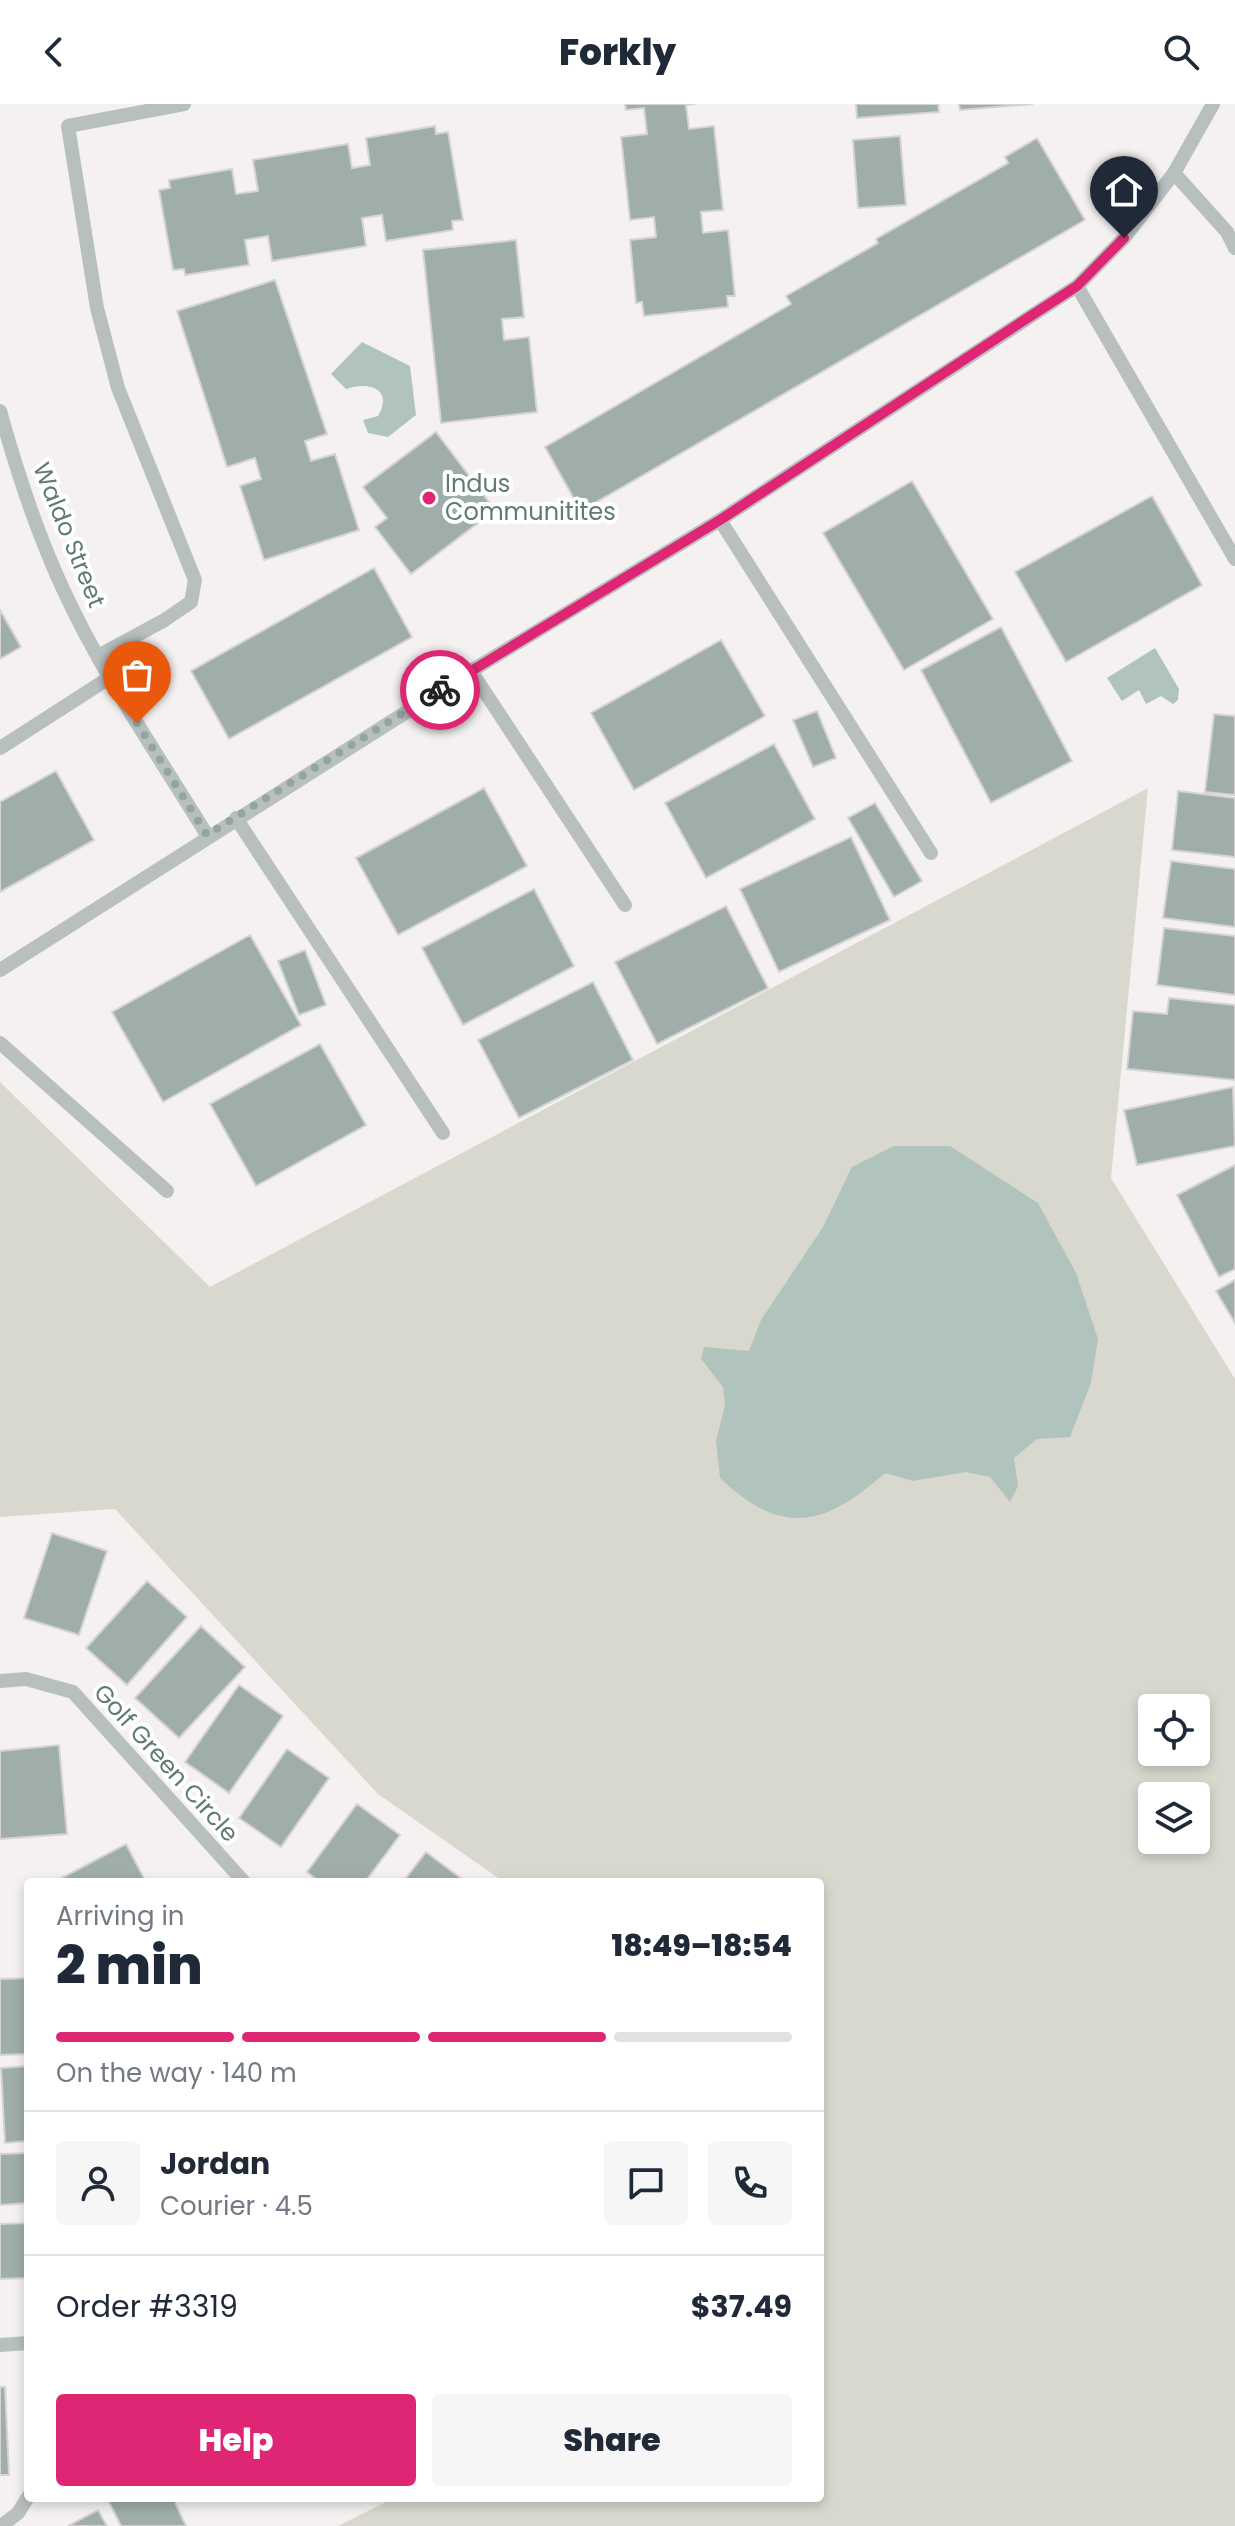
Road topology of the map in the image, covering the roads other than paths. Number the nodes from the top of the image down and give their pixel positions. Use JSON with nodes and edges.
{"nodes":[{"id":1,"x":184,"y":104,"type":"edge"},
{"id":2,"x":1213,"y":104,"type":"edge"},
{"id":3,"x":1174,"y":173,"type":"junction"},
{"id":4,"x":1235,"y":248,"type":"edge"},
{"id":5,"x":1077,"y":286,"type":"junction"},
{"id":6,"x":0,"y":411,"type":"edge"},
{"id":7,"x":720,"y":520,"type":"junction"},
{"id":8,"x":1235,"y":559,"type":"edge"},
{"id":9,"x":98,"y":656,"type":"junction"},
{"id":10,"x":471,"y":671,"type":"junction"},
{"id":11,"x":109,"y":678,"type":"junction"},
{"id":12,"x":0,"y":748,"type":"edge"},
{"id":13,"x":236,"y":818,"type":"junction"},
{"id":14,"x":207,"y":835,"type":"junction"},
{"id":15,"x":931,"y":853,"type":"dead end"},
{"id":16,"x":625,"y":905,"type":"dead end"},
{"id":17,"x":0,"y":970,"type":"edge"},
{"id":18,"x":0,"y":1043,"type":"edge"},
{"id":19,"x":443,"y":1133,"type":"dead end"},
{"id":20,"x":167,"y":1191,"type":"dead end"},
{"id":21,"x":0,"y":1681,"type":"edge"},
{"id":22,"x":240,"y":1878,"type":"edge"},
{"id":23,"x":24,"y":2343,"type":"edge"},
{"id":24,"x":0,"y":2345,"type":"edge"},
{"id":25,"x":25,"y":2502,"type":"edge"},
{"id":26,"x":1,"y":2526,"type":"edge"}],
"edges":[{"from":1,"to":9,"type":"street"},
{"from":2,"to":3,"type":"street"},
{"from":3,"to":4,"type":"street"},
{"from":3,"to":5,"type":"street"},
{"from":5,"to":7,"type":"street"},
{"from":5,"to":8,"type":"street"},
{"from":6,"to":9,"type":"street","name":"Waldo Street"},
{"from":7,"to":10,"type":"street"},
{"from":7,"to":15,"type":"street"},
{"from":9,"to":11,"type":"street","name":"Waldo Street"},
{"from":10,"to":13,"type":"street"},
{"from":10,"to":16,"type":"street"},
{"from":11,"to":12,"type":"street"},
{"from":11,"to":14,"type":"street","name":"Waldo Street"},
{"from":13,"to":14,"type":"street"},
{"from":13,"to":19,"type":"street"},
{"from":14,"to":17,"type":"street"},
{"from":18,"to":20,"type":"street"},
{"from":21,"to":22,"type":"street","name":"Golf Green Circle"},
{"from":23,"to":24,"type":"street"},
{"from":25,"to":26,"type":"street"}]}
